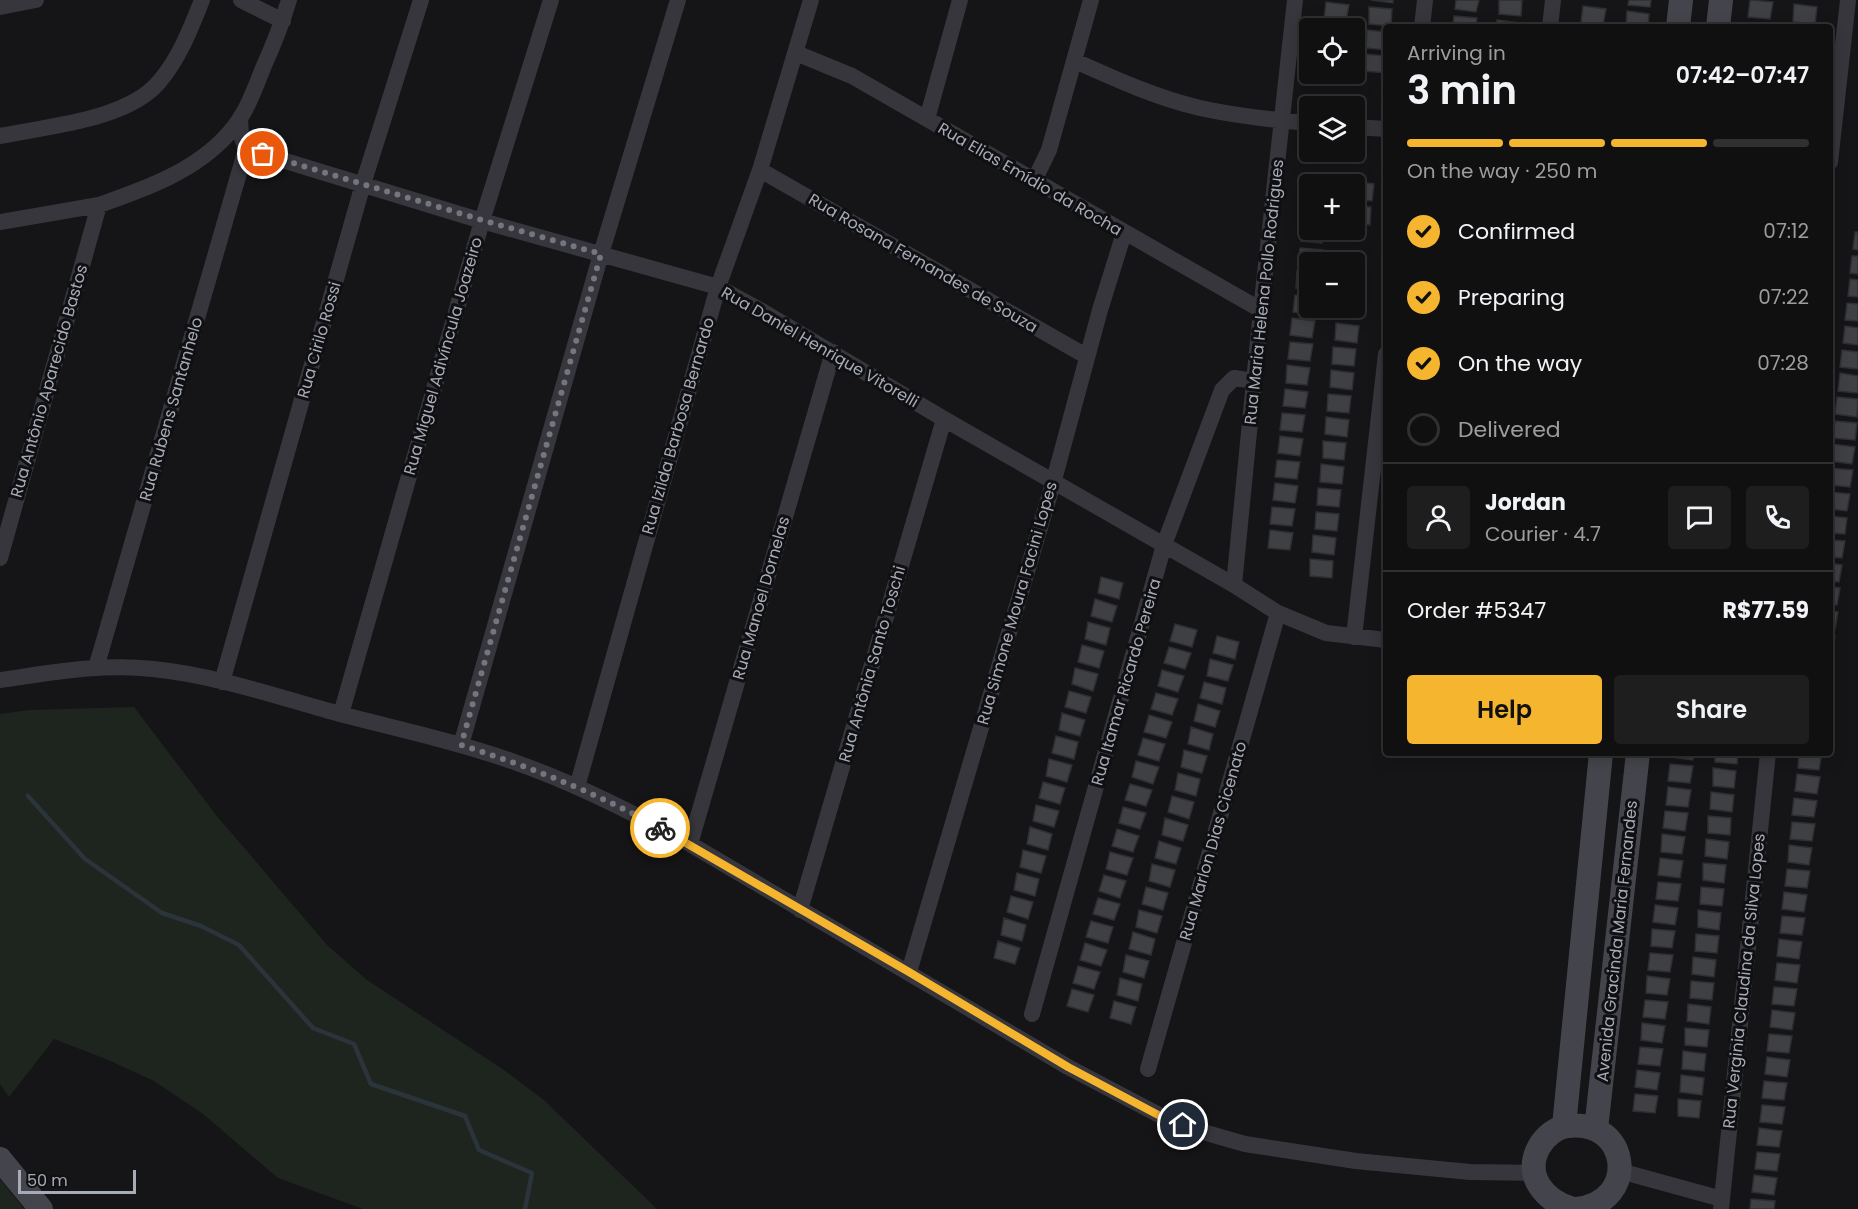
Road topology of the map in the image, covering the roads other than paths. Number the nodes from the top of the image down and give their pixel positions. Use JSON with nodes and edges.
{"nodes":[{"id":1,"x":36,"y":0,"type":"edge"},
{"id":2,"x":202,"y":0,"type":"edge"},
{"id":3,"x":240,"y":0,"type":"edge"},
{"id":4,"x":289,"y":0,"type":"edge"},
{"id":5,"x":421,"y":0,"type":"edge"},
{"id":6,"x":550,"y":0,"type":"edge"},
{"id":7,"x":678,"y":0,"type":"edge"},
{"id":8,"x":811,"y":0,"type":"edge"},
{"id":9,"x":960,"y":0,"type":"edge"},
{"id":10,"x":1091,"y":0,"type":"edge"},
{"id":11,"x":1294,"y":0,"type":"edge"},
{"id":12,"x":1425,"y":0,"type":"edge"},
{"id":13,"x":1553,"y":0,"type":"edge"},
{"id":14,"x":1681,"y":0,"type":"edge"},
{"id":15,"x":1721,"y":0,"type":"edge"},
{"id":16,"x":1848,"y":0,"type":"edge"},
{"id":17,"x":0,"y":7,"type":"edge"},
{"id":18,"x":283,"y":21,"type":"junction"},
{"id":19,"x":1422,"y":24,"type":"edge"},
{"id":20,"x":1550,"y":24,"type":"edge"},
{"id":21,"x":1678,"y":24,"type":"edge"},
{"id":22,"x":1718,"y":24,"type":"edge"},
{"id":23,"x":796,"y":53,"type":"junction"},
{"id":24,"x":1075,"y":61,"type":"junction"},
{"id":25,"x":240,"y":118,"type":"junction"},
{"id":26,"x":927,"y":119,"type":"junction"},
{"id":27,"x":1282,"y":121,"type":"junction"},
{"id":28,"x":1299,"y":122,"type":"edge"},
{"id":29,"x":1365,"y":128,"type":"edge"},
{"id":30,"x":1383,"y":129,"type":"edge"},
{"id":31,"x":1833,"y":135,"type":"edge"},
{"id":32,"x":0,"y":136,"type":"edge"},
{"id":33,"x":246,"y":149,"type":"junction"},
{"id":34,"x":760,"y":170,"type":"junction"},
{"id":35,"x":1034,"y":181,"type":"junction"},
{"id":36,"x":363,"y":184,"type":"junction"},
{"id":37,"x":99,"y":205,"type":"junction"},
{"id":38,"x":482,"y":220,"type":"junction"},
{"id":39,"x":0,"y":222,"type":"edge"},
{"id":40,"x":1124,"y":233,"type":"junction"},
{"id":41,"x":601,"y":254,"type":"junction"},
{"id":42,"x":718,"y":286,"type":"junction"},
{"id":43,"x":1261,"y":310,"type":"junction"},
{"id":44,"x":833,"y":352,"type":"junction"},
{"id":45,"x":1086,"y":357,"type":"junction"},
{"id":46,"x":1255,"y":381,"type":"junction"},
{"id":47,"x":1383,"y":381,"type":"edge"},
{"id":48,"x":944,"y":419,"type":"junction"},
{"id":49,"x":1053,"y":480,"type":"junction"},
{"id":50,"x":1164,"y":545,"type":"junction"},
{"id":51,"x":0,"y":558,"type":"edge"},
{"id":52,"x":1234,"y":585,"type":"junction"},
{"id":53,"x":1278,"y":612,"type":"junction"},
{"id":54,"x":1354,"y":637,"type":"junction"},
{"id":55,"x":1383,"y":640,"type":"edge"},
{"id":56,"x":96,"y":668,"type":"junction"},
{"id":57,"x":0,"y":680,"type":"edge"},
{"id":58,"x":222,"y":682,"type":"junction"},
{"id":59,"x":341,"y":714,"type":"junction"},
{"id":60,"x":461,"y":745,"type":"junction"},
{"id":61,"x":1600,"y":756,"type":"edge"},
{"id":62,"x":1638,"y":756,"type":"edge"},
{"id":63,"x":1768,"y":756,"type":"edge"},
{"id":64,"x":577,"y":787,"type":"junction"},
{"id":65,"x":690,"y":844,"type":"junction"},
{"id":66,"x":800,"y":910,"type":"junction"},
{"id":67,"x":909,"y":972,"type":"junction"},
{"id":68,"x":1032,"y":1014,"type":"dead end"},
{"id":69,"x":1148,"y":1069,"type":"dead end"},
{"id":70,"x":1564,"y":1126,"type":"junction"},
{"id":71,"x":1596,"y":1129,"type":"junction"},
{"id":72,"x":0,"y":1159,"type":"edge"},
{"id":73,"x":1620,"y":1171,"type":"junction"},
{"id":74,"x":1535,"y":1173,"type":"junction"},
{"id":75,"x":1721,"y":1204,"type":"edge"},
{"id":76,"x":1574,"y":1208,"type":"edge"},
{"id":77,"x":41,"y":1209,"type":"edge"}],
"edges":[{"from":1,"to":17,"type":"street"},
{"from":2,"to":32,"type":"street"},
{"from":3,"to":18,"type":"street"},
{"from":4,"to":18,"type":"street"},
{"from":5,"to":36,"type":"street","name":"Rua Cirilo Rossi"},
{"from":6,"to":38,"type":"street","name":"Rua Miguel Adivíncula Joazeiro"},
{"from":7,"to":41,"type":"street"},
{"from":8,"to":23,"type":"street","name":"Rua Izilda Barbosa Bernardo"},
{"from":9,"to":26,"type":"street"},
{"from":10,"to":24,"type":"street"},
{"from":11,"to":27,"type":"street","name":"Rua Maria Helena Pollo Rodrigues"},
{"from":12,"to":19,"type":"street"},
{"from":13,"to":20,"type":"street"},
{"from":14,"to":21,"type":"street"},
{"from":15,"to":22,"type":"street"},
{"from":16,"to":31,"type":"street"},
{"from":18,"to":25,"type":"street"},
{"from":23,"to":26,"type":"street","name":"Rua Elias Emídio da Rocha"},
{"from":23,"to":34,"type":"street","name":"Rua Izilda Barbosa Bernardo"},
{"from":24,"to":27,"type":"street"},
{"from":24,"to":35,"type":"street"},
{"from":25,"to":33,"type":"street"},
{"from":25,"to":37,"type":"street"},
{"from":26,"to":35,"type":"street","name":"Rua Elias Emídio da Rocha"},
{"from":27,"to":28,"type":"street"},
{"from":27,"to":43,"type":"street","name":"Rua Maria Helena Pollo Rodrigues"},
{"from":29,"to":30,"type":"street"},
{"from":33,"to":36,"type":"street","name":"Rua Daniel Henrique Vitorelli"},
{"from":33,"to":56,"type":"street","name":"Rua Rubens Santanhelo"},
{"from":34,"to":42,"type":"street","name":"Rua Izilda Barbosa Bernardo"},
{"from":34,"to":45,"type":"street","name":"Rua Rosana Fernandes de Souza"},
{"from":35,"to":40,"type":"street","name":"Rua Elias Emídio da Rocha"},
{"from":36,"to":38,"type":"street","name":"Rua Daniel Henrique Vitorelli"},
{"from":36,"to":58,"type":"street","name":"Rua Cirilo Rossi"},
{"from":37,"to":39,"type":"street"},
{"from":37,"to":51,"type":"street","name":"Rua Antônio Aparecido Bastos"},
{"from":38,"to":41,"type":"street","name":"Rua Daniel Henrique Vitorelli"},
{"from":38,"to":59,"type":"street","name":"Rua Miguel Adivíncula Joazeiro"},
{"from":40,"to":43,"type":"street","name":"Rua Elias Emídio da Rocha"},
{"from":40,"to":45,"type":"street","name":"Rua Simone Moura Facini Lopes"},
{"from":41,"to":42,"type":"street","name":"Rua Daniel Henrique Vitorelli"},
{"from":41,"to":60,"type":"street"},
{"from":42,"to":44,"type":"street","name":"Rua Daniel Henrique Vitorelli"},
{"from":42,"to":64,"type":"street","name":"Rua Izilda Barbosa Bernardo"},
{"from":43,"to":46,"type":"street","name":"Rua Maria Helena Pollo Rodrigues"},
{"from":44,"to":48,"type":"street","name":"Rua Daniel Henrique Vitorelli"},
{"from":44,"to":65,"type":"street","name":"Rua Manoel Dornelas"},
{"from":45,"to":49,"type":"street","name":"Rua Simone Moura Facini Lopes"},
{"from":46,"to":50,"type":"street","name":"Rua Itamar Ricardo Pereira"},
{"from":46,"to":52,"type":"street","name":"Rua Maria Helena Pollo Rodrigues"},
{"from":47,"to":54,"type":"street"},
{"from":48,"to":49,"type":"street","name":"Rua Daniel Henrique Vitorelli"},
{"from":48,"to":66,"type":"street","name":"Rua Antônia Santo Toschi"},
{"from":49,"to":50,"type":"street","name":"Rua Daniel Henrique Vitorelli"},
{"from":49,"to":67,"type":"street","name":"Rua Simone Moura Facini Lopes"},
{"from":50,"to":52,"type":"street","name":"Rua Daniel Henrique Vitorelli"},
{"from":50,"to":68,"type":"street","name":"Rua Itamar Ricardo Pereira"},
{"from":52,"to":53,"type":"street","name":"Rua Daniel Henrique Vitorelli"},
{"from":53,"to":54,"type":"street","name":"Rua Daniel Henrique Vitorelli"},
{"from":53,"to":69,"type":"street","name":"Rua Marlon Dias Cicenato"},
{"from":54,"to":55,"type":"street","name":"Rua Daniel Henrique Vitorelli"},
{"from":56,"to":57,"type":"street"},
{"from":56,"to":58,"type":"street"},
{"from":58,"to":59,"type":"street"},
{"from":59,"to":60,"type":"street"},
{"from":60,"to":64,"type":"street"},
{"from":61,"to":70,"type":"street","name":"Avenida Gracinda Maria Fernandes"},
{"from":62,"to":71,"type":"street","name":"Avenida Gracinda Maria Fernandes"},
{"from":63,"to":75,"type":"street","name":"Rua Verginia Claudina da Silva Lopes"},
{"from":64,"to":65,"type":"street"},
{"from":65,"to":66,"type":"street"},
{"from":66,"to":67,"type":"street"},
{"from":67,"to":74,"type":"street"},
{"from":70,"to":71,"type":"street"},
{"from":70,"to":74,"type":"street"},
{"from":71,"to":73,"type":"street"},
{"from":72,"to":77,"type":"street"},
{"from":73,"to":75,"type":"street"},
{"from":73,"to":76,"type":"street"},
{"from":74,"to":76,"type":"street"}]}
